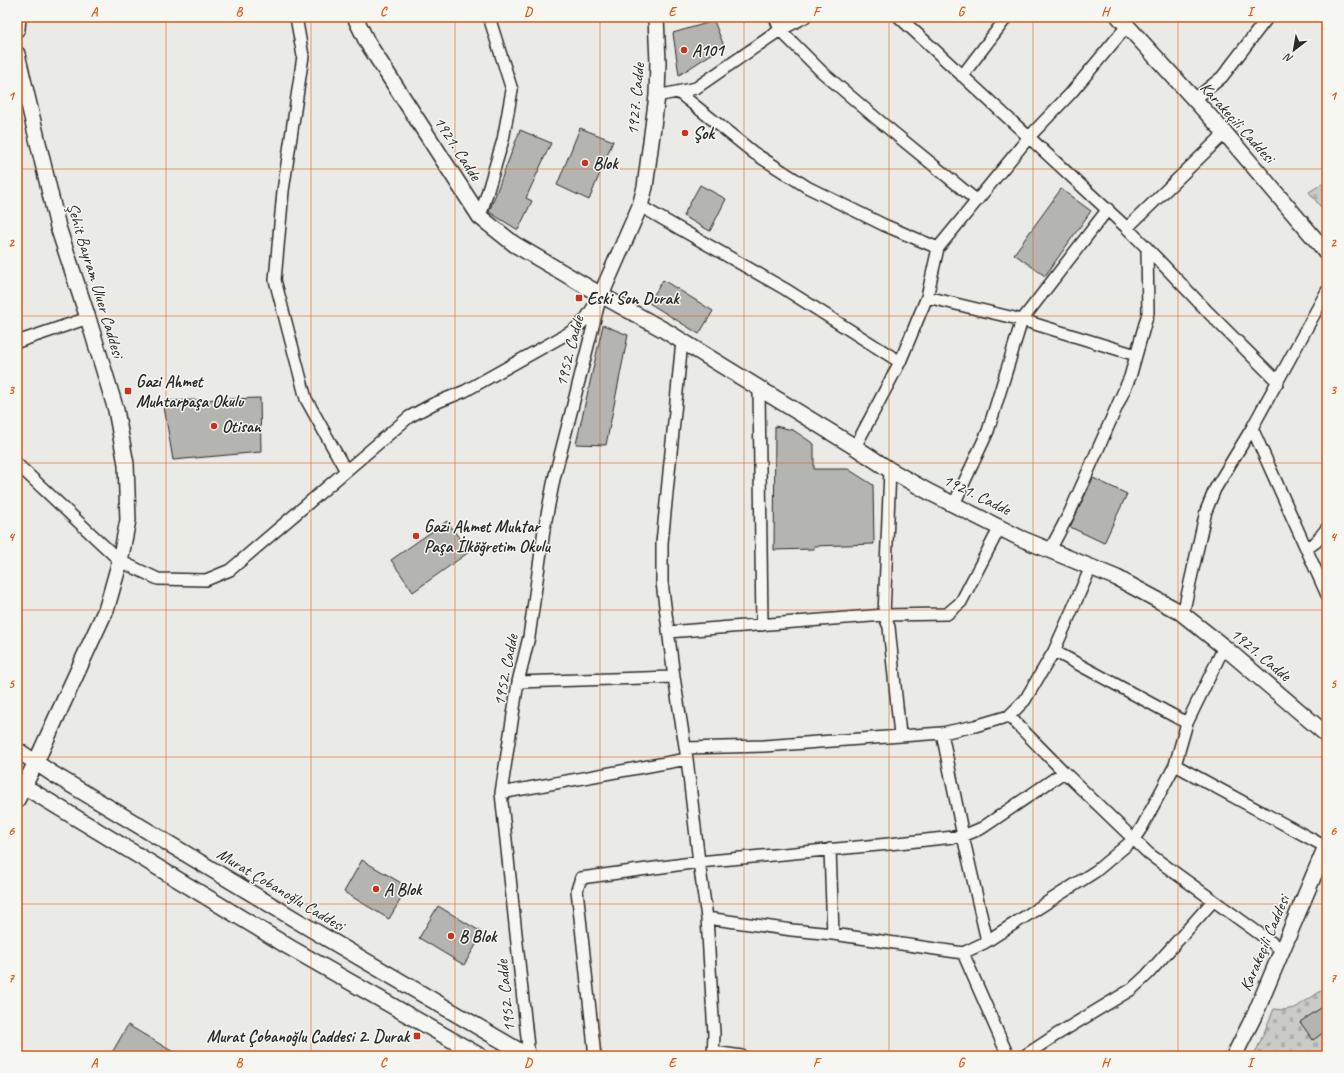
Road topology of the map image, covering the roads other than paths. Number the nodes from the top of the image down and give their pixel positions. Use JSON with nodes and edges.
{"nodes":[{"id":1,"x":18,"y":17,"type":"edge"},
{"id":2,"x":296,"y":17,"type":"edge"},
{"id":3,"x":355,"y":17,"type":"edge"},
{"id":4,"x":489,"y":17,"type":"edge"},
{"id":5,"x":656,"y":17,"type":"edge"},
{"id":6,"x":775,"y":17,"type":"edge"},
{"id":7,"x":805,"y":17,"type":"edge"},
{"id":8,"x":899,"y":17,"type":"edge"},
{"id":9,"x":1007,"y":17,"type":"edge"},
{"id":10,"x":1268,"y":17,"type":"edge"},
{"id":11,"x":1123,"y":22,"type":"edge"},
{"id":12,"x":17,"y":29,"type":"edge"},
{"id":13,"x":780,"y":30,"type":"junction"},
{"id":14,"x":17,"y":54,"type":"edge"},
{"id":15,"x":962,"y":76,"type":"junction"},
{"id":16,"x":678,"y":92,"type":"junction"},
{"id":17,"x":657,"y":96,"type":"junction"},
{"id":18,"x":1194,"y":100,"type":"junction"},
{"id":19,"x":1225,"y":133,"type":"junction"},
{"id":20,"x":1029,"y":137,"type":"junction"},
{"id":21,"x":976,"y":200,"type":"junction"},
{"id":22,"x":640,"y":206,"type":"junction"},
{"id":23,"x":1108,"y":209,"type":"junction"},
{"id":24,"x":480,"y":217,"type":"junction"},
{"id":25,"x":1127,"y":228,"type":"junction"},
{"id":26,"x":938,"y":248,"type":"junction"},
{"id":27,"x":1147,"y":248,"type":"junction"},
{"id":28,"x":1327,"y":254,"type":"edge"},
{"id":29,"x":1327,"y":291,"type":"edge"},
{"id":30,"x":601,"y":295,"type":"junction"},
{"id":31,"x":927,"y":298,"type":"junction"},
{"id":32,"x":88,"y":318,"type":"junction"},
{"id":33,"x":1022,"y":320,"type":"junction"},
{"id":34,"x":682,"y":341,"type":"junction"},
{"id":35,"x":17,"y":342,"type":"edge"},
{"id":36,"x":1136,"y":355,"type":"junction"},
{"id":37,"x":900,"y":362,"type":"junction"},
{"id":38,"x":1278,"y":382,"type":"junction"},
{"id":39,"x":759,"y":389,"type":"junction"},
{"id":40,"x":1252,"y":428,"type":"junction"},
{"id":41,"x":855,"y":447,"type":"junction"},
{"id":42,"x":17,"y":464,"type":"edge"},
{"id":43,"x":890,"y":470,"type":"junction"},
{"id":44,"x":346,"y":471,"type":"junction"},
{"id":45,"x":954,"y":504,"type":"junction"},
{"id":46,"x":1000,"y":527,"type":"junction"},
{"id":47,"x":1327,"y":528,"type":"edge"},
{"id":48,"x":1306,"y":549,"type":"junction"},
{"id":49,"x":1050,"y":550,"type":"junction"},
{"id":50,"x":120,"y":561,"type":"junction"},
{"id":51,"x":1091,"y":567,"type":"junction"},
{"id":52,"x":1327,"y":595,"type":"edge"},
{"id":53,"x":1183,"y":614,"type":"junction"},
{"id":54,"x":884,"y":615,"type":"junction"},
{"id":55,"x":762,"y":625,"type":"junction"},
{"id":56,"x":668,"y":632,"type":"junction"},
{"id":57,"x":1224,"y":647,"type":"junction"},
{"id":58,"x":1054,"y":651,"type":"junction"},
{"id":59,"x":674,"y":677,"type":"junction"},
{"id":60,"x":518,"y":682,"type":"junction"},
{"id":61,"x":1009,"y":716,"type":"junction"},
{"id":62,"x":1187,"y":723,"type":"junction"},
{"id":63,"x":942,"y":732,"type":"junction"},
{"id":64,"x":900,"y":735,"type":"junction"},
{"id":65,"x":1327,"y":735,"type":"edge"},
{"id":66,"x":17,"y":750,"type":"edge"},
{"id":67,"x":686,"y":753,"type":"junction"},
{"id":68,"x":36,"y":762,"type":"junction"},
{"id":69,"x":1175,"y":765,"type":"junction"},
{"id":70,"x":1064,"y":772,"type":"junction"},
{"id":71,"x":21,"y":785,"type":"edge"},
{"id":72,"x":501,"y":793,"type":"junction"},
{"id":73,"x":17,"y":800,"type":"edge"},
{"id":74,"x":963,"y":836,"type":"junction"},
{"id":75,"x":1134,"y":839,"type":"junction"},
{"id":76,"x":1326,"y":845,"type":"edge"},
{"id":77,"x":830,"y":849,"type":"junction"},
{"id":78,"x":699,"y":862,"type":"junction"},
{"id":79,"x":1213,"y":900,"type":"junction"},
{"id":80,"x":707,"y":918,"type":"junction"},
{"id":81,"x":833,"y":934,"type":"junction"},
{"id":82,"x":987,"y":941,"type":"junction"},
{"id":83,"x":1282,"y":950,"type":"junction"},
{"id":84,"x":963,"y":953,"type":"junction"},
{"id":85,"x":713,"y":1054,"type":"edge"},
{"id":86,"x":1233,"y":1055,"type":"edge"},
{"id":87,"x":480,"y":1056,"type":"edge"},
{"id":88,"x":528,"y":1056,"type":"edge"},
{"id":89,"x":595,"y":1056,"type":"edge"},
{"id":90,"x":742,"y":1056,"type":"edge"},
{"id":91,"x":1008,"y":1056,"type":"edge"},
{"id":92,"x":1024,"y":1056,"type":"edge"}],
"edges":[{"from":1,"to":12,"type":"main road"},
{"from":2,"to":44,"type":"street"},
{"from":3,"to":24,"type":"main road","name":"1921. Cadde"},
{"from":4,"to":24,"type":"street"},
{"from":5,"to":17,"type":"main road","name":"1927. Cadde"},
{"from":6,"to":13,"type":"street"},
{"from":7,"to":13,"type":"street"},
{"from":8,"to":15,"type":"street"},
{"from":9,"to":15,"type":"street"},
{"from":10,"to":18,"type":"street"},
{"from":11,"to":18,"type":"main road","name":"Karakeçili Caddesi"},
{"from":11,"to":20,"type":"street"},
{"from":13,"to":16,"type":"street"},
{"from":13,"to":21,"type":"street"},
{"from":14,"to":32,"type":"main road","name":"Şehit Bayram Uluer Caddesi"},
{"from":15,"to":20,"type":"street"},
{"from":16,"to":17,"type":"street"},
{"from":16,"to":26,"type":"street"},
{"from":17,"to":22,"type":"main road","name":"1927. Cadde"},
{"from":18,"to":19,"type":"main road","name":"Karakeçili Caddesi"},
{"from":19,"to":25,"type":"street"},
{"from":19,"to":28,"type":"main road","name":"Karakeçili Caddesi"},
{"from":20,"to":21,"type":"street"},
{"from":20,"to":23,"type":"street"},
{"from":21,"to":26,"type":"street"},
{"from":22,"to":30,"type":"main road","name":"1927. Cadde"},
{"from":22,"to":37,"type":"street"},
{"from":23,"to":25,"type":"street"},
{"from":23,"to":33,"type":"street"},
{"from":24,"to":30,"type":"main road","name":"1921. Cadde"},
{"from":25,"to":27,"type":"street"},
{"from":26,"to":31,"type":"street"},
{"from":27,"to":36,"type":"street"},
{"from":27,"to":38,"type":"street"},
{"from":29,"to":38,"type":"street"},
{"from":30,"to":34,"type":"main road","name":"1921. Cadde"},
{"from":30,"to":44,"type":"street"},
{"from":30,"to":60,"type":"street","name":"1952. Cadde"},
{"from":31,"to":33,"type":"street"},
{"from":31,"to":37,"type":"street"},
{"from":32,"to":35,"type":"street"},
{"from":32,"to":50,"type":"main road","name":"Şehit Bayram Uluer Caddesi"},
{"from":33,"to":36,"type":"street"},
{"from":33,"to":45,"type":"street"},
{"from":34,"to":39,"type":"main road","name":"1921. Cadde"},
{"from":34,"to":56,"type":"street"},
{"from":36,"to":49,"type":"street"},
{"from":37,"to":41,"type":"street"},
{"from":38,"to":40,"type":"street"},
{"from":39,"to":41,"type":"main road","name":"1921. Cadde"},
{"from":39,"to":55,"type":"street"},
{"from":40,"to":48,"type":"street"},
{"from":40,"to":53,"type":"street"},
{"from":41,"to":43,"type":"main road","name":"1921. Cadde"},
{"from":42,"to":50,"type":"street"},
{"from":43,"to":45,"type":"main road","name":"1921. Cadde"},
{"from":43,"to":54,"type":"street"},
{"from":44,"to":50,"type":"street"},
{"from":45,"to":46,"type":"main road","name":"1921. Cadde"},
{"from":46,"to":49,"type":"main road","name":"1921. Cadde"},
{"from":46,"to":54,"type":"street"},
{"from":47,"to":48,"type":"street"},
{"from":48,"to":52,"type":"street"},
{"from":49,"to":51,"type":"main road","name":"1921. Cadde"},
{"from":50,"to":68,"type":"main road","name":"Şehit Bayram Uluer Caddesi"},
{"from":51,"to":53,"type":"main road","name":"1921. Cadde"},
{"from":51,"to":58,"type":"street"},
{"from":53,"to":57,"type":"main road","name":"1921. Cadde"},
{"from":54,"to":55,"type":"street"},
{"from":54,"to":64,"type":"street"},
{"from":55,"to":56,"type":"street"},
{"from":56,"to":59,"type":"street"},
{"from":57,"to":62,"type":"street"},
{"from":57,"to":65,"type":"main road","name":"1921. Cadde"},
{"from":58,"to":61,"type":"street"},
{"from":58,"to":62,"type":"street"},
{"from":59,"to":60,"type":"street"},
{"from":59,"to":67,"type":"street"},
{"from":60,"to":72,"type":"street","name":"1952. Cadde"},
{"from":61,"to":63,"type":"street"},
{"from":61,"to":70,"type":"street"},
{"from":62,"to":69,"type":"street"},
{"from":63,"to":64,"type":"street"},
{"from":63,"to":74,"type":"street"},
{"from":64,"to":67,"type":"street"},
{"from":66,"to":68,"type":"main road","name":"Murat Çobanoğlu Caddesi"},
{"from":67,"to":72,"type":"street"},
{"from":67,"to":78,"type":"street"},
{"from":68,"to":71,"type":"main road","name":"Şehit Bayram Uluer Caddesi"},
{"from":68,"to":88,"type":"main road","name":"Murat Çobanoğlu Caddesi"},
{"from":69,"to":75,"type":"street"},
{"from":69,"to":76,"type":"street"},
{"from":70,"to":74,"type":"street"},
{"from":70,"to":75,"type":"street"},
{"from":71,"to":73,"type":"main road","name":"Şehit Bayram Uluer Caddesi"},
{"from":71,"to":87,"type":"main road"},
{"from":72,"to":88,"type":"street","name":"1952. Cadde"},
{"from":74,"to":77,"type":"street"},
{"from":74,"to":82,"type":"street"},
{"from":75,"to":79,"type":"street"},
{"from":75,"to":82,"type":"street"},
{"from":76,"to":83,"type":"main road","name":"Karakeçili Caddesi"},
{"from":77,"to":78,"type":"street"},
{"from":77,"to":81,"type":"street"},
{"from":78,"to":80,"type":"street"},
{"from":78,"to":89,"type":"street"},
{"from":79,"to":83,"type":"street"},
{"from":79,"to":92,"type":"street"},
{"from":80,"to":81,"type":"street"},
{"from":80,"to":85,"type":"street"},
{"from":81,"to":84,"type":"street"},
{"from":82,"to":84,"type":"street"},
{"from":83,"to":86,"type":"main road","name":"Karakeçili Caddesi"},
{"from":84,"to":91,"type":"street"},
{"from":85,"to":90,"type":"street"}]}
